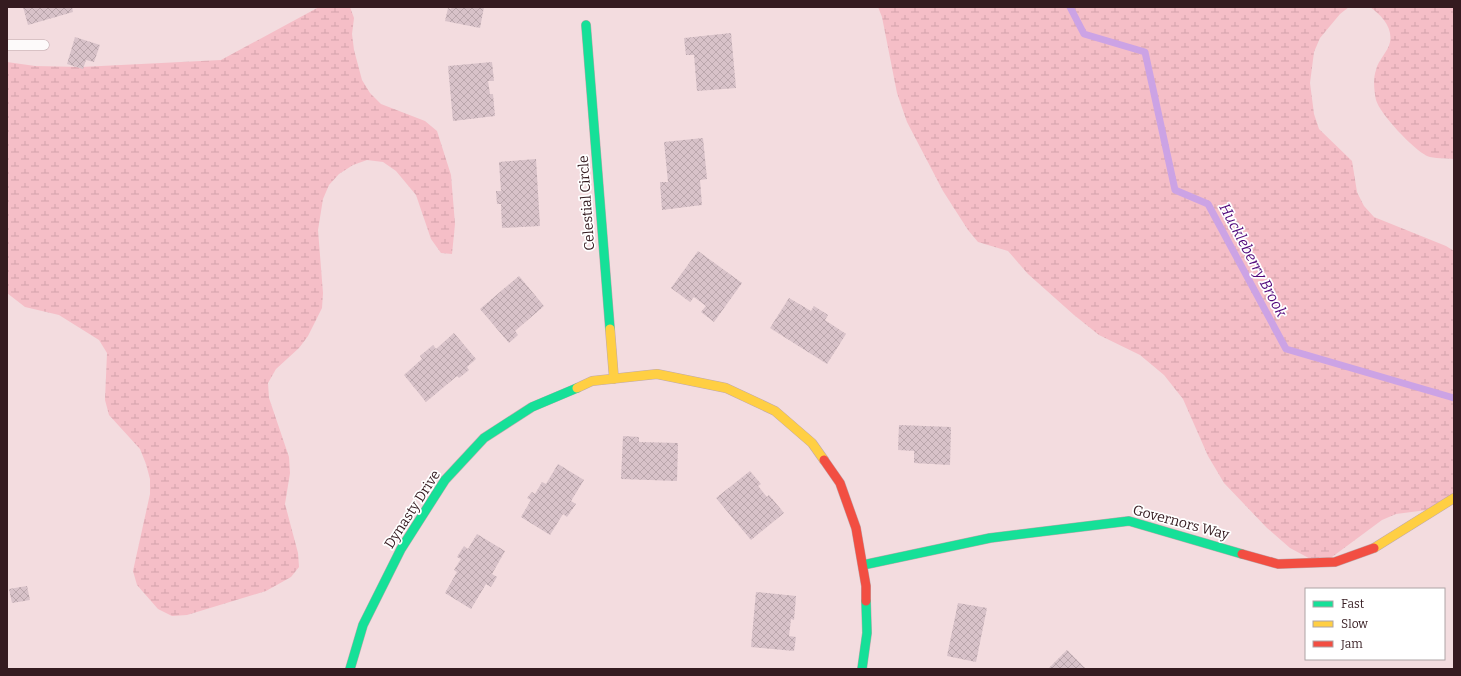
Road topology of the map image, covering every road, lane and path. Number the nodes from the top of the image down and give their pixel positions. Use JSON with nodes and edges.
{"nodes":[{"id":1,"x":586,"y":25,"type":"dead end"},
{"id":2,"x":7,"y":44,"type":"edge"},
{"id":3,"x":44,"y":44,"type":"dead end"},
{"id":4,"x":614,"y":379,"type":"junction"},
{"id":5,"x":1454,"y":498,"type":"edge"},
{"id":6,"x":863,"y":565,"type":"junction"},
{"id":7,"x":350,"y":669,"type":"edge"},
{"id":8,"x":862,"y":669,"type":"edge"}],
"edges":[{"from":1,"to":4,"type":"street","name":"Celestial Circle"},
{"from":2,"to":3,"type":"lane"},
{"from":4,"to":6,"type":"street","name":"Dynasty Drive"},
{"from":4,"to":7,"type":"street","name":"Dynasty Drive"},
{"from":5,"to":6,"type":"street","name":"Governors Way"},
{"from":6,"to":8,"type":"street","name":"Dynasty Drive"}]}
